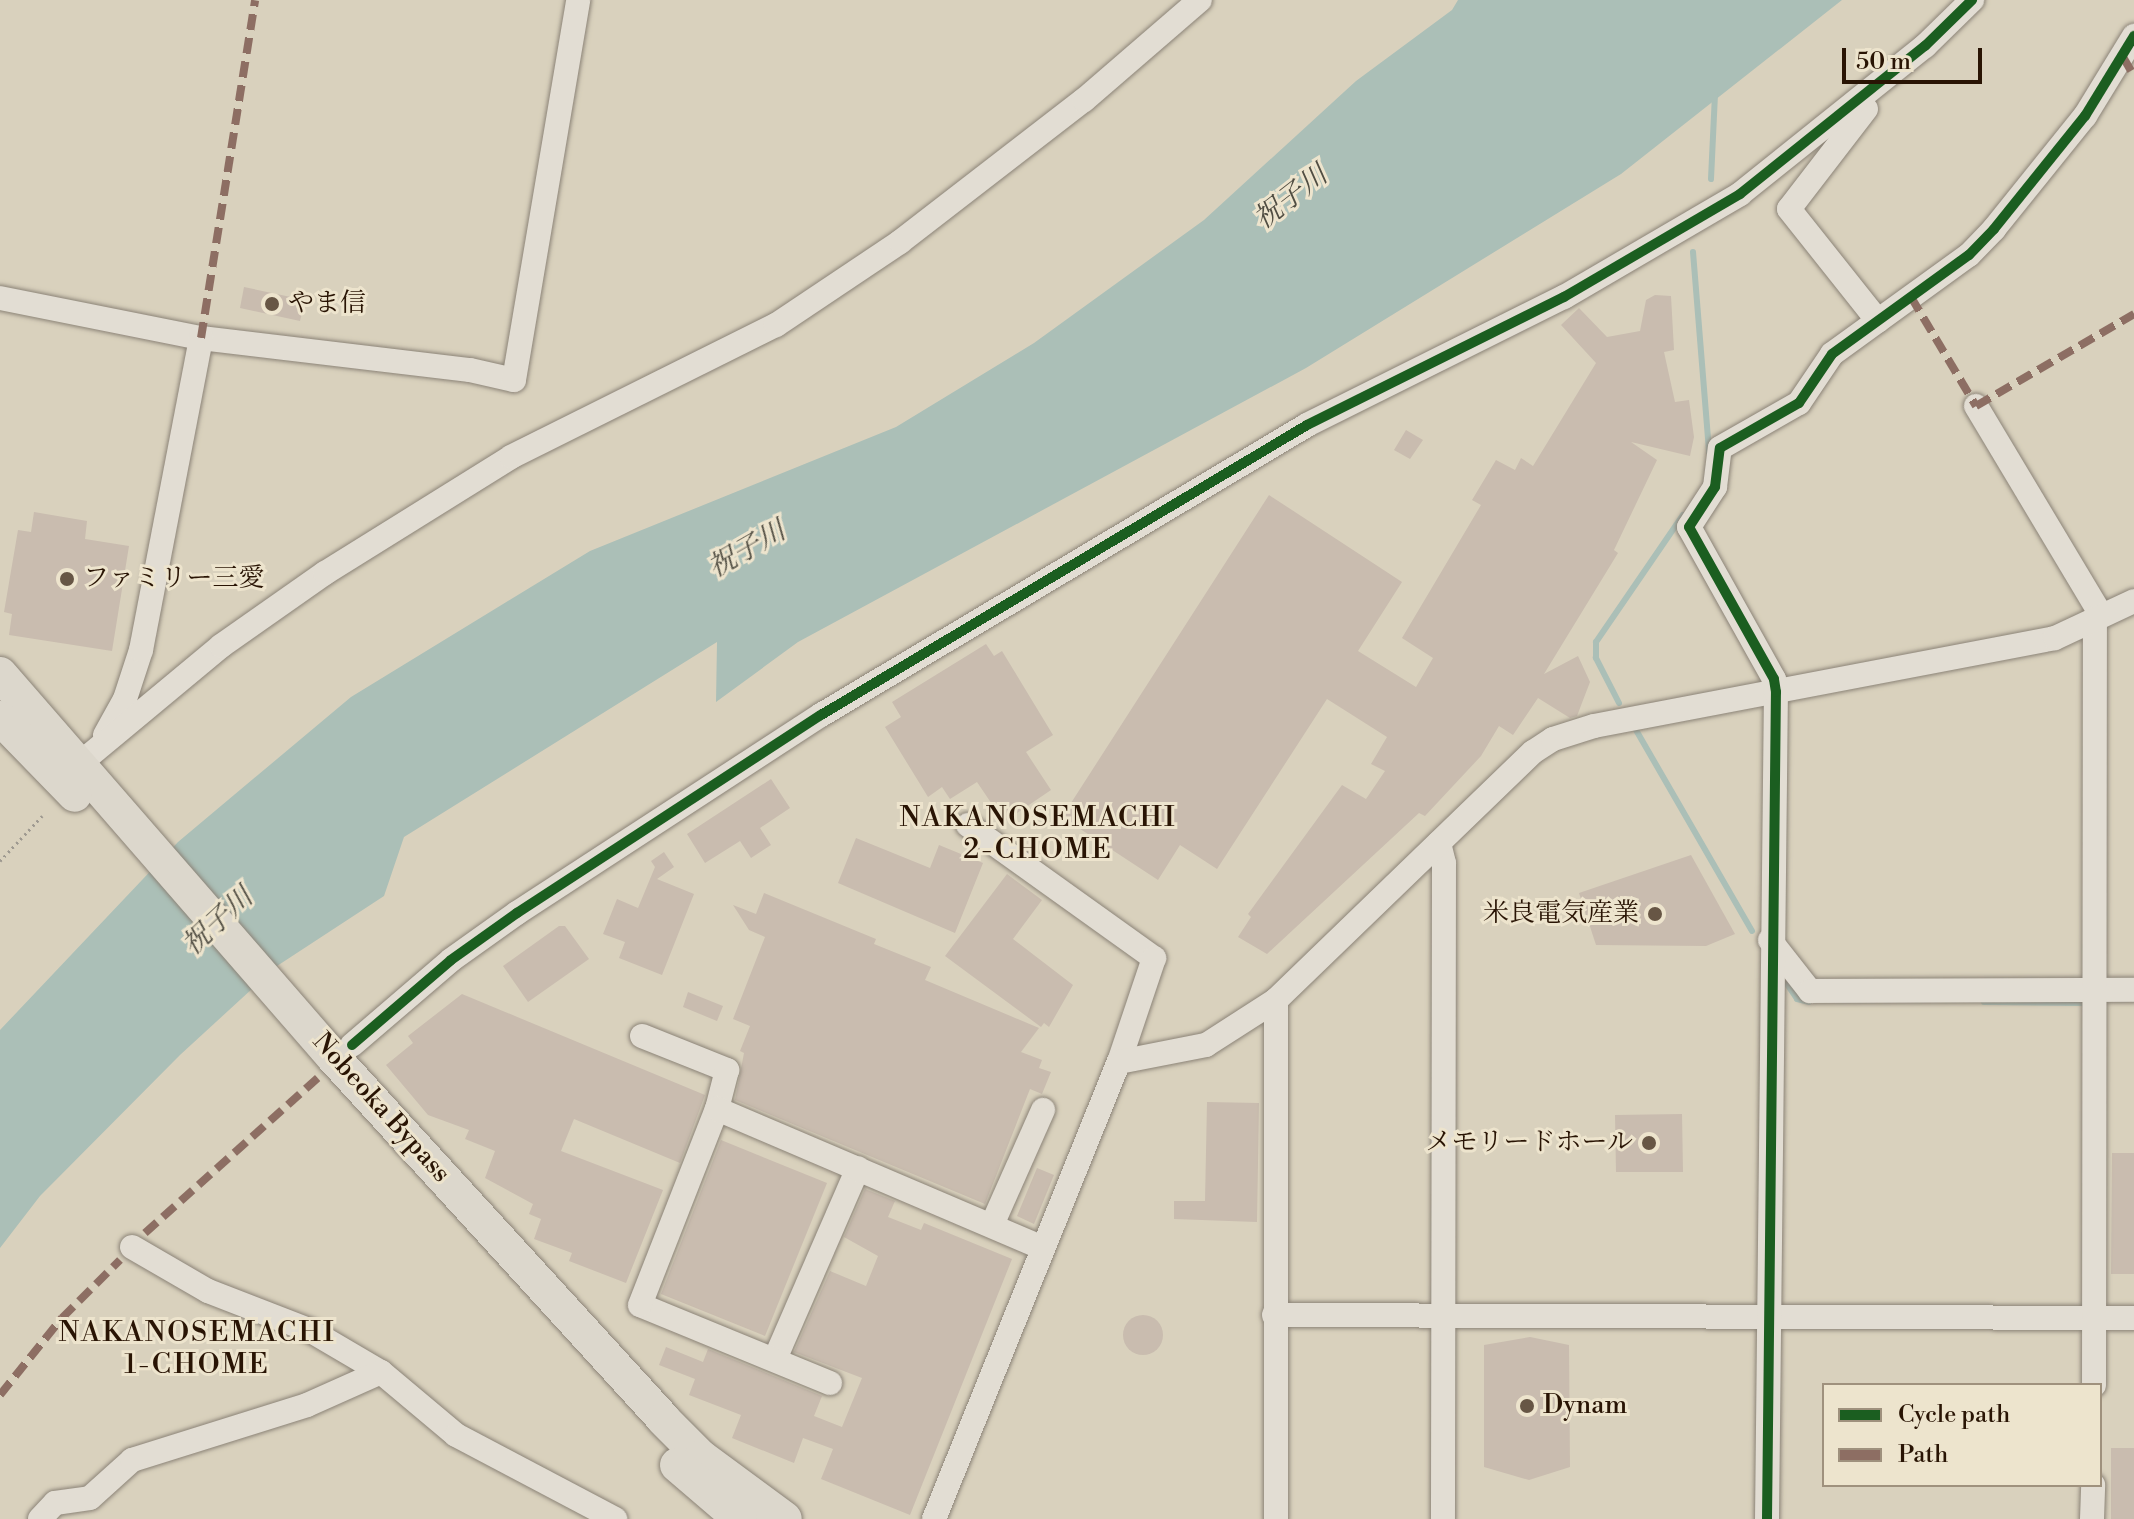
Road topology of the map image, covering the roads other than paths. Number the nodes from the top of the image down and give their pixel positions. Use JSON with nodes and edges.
{"nodes":[{"id":1,"x":578,"y":0,"type":"edge"},
{"id":2,"x":1200,"y":0,"type":"edge"},
{"id":3,"x":1972,"y":0,"type":"edge"},
{"id":4,"x":2134,"y":36,"type":"edge"},
{"id":5,"x":1925,"y":46,"type":"junction"},
{"id":6,"x":0,"y":298,"type":"edge"},
{"id":7,"x":1878,"y":321,"type":"junction"},
{"id":8,"x":201,"y":338,"type":"junction"},
{"id":9,"x":1976,"y":406,"type":"dead end"},
{"id":10,"x":2134,"y":601,"type":"edge"},
{"id":11,"x":2098,"y":617,"type":"junction"},
{"id":12,"x":0,"y":674,"type":"edge"},
{"id":13,"x":1776,"y":692,"type":"junction"},
{"id":14,"x":0,"y":718,"type":"edge"},
{"id":15,"x":80,"y":775,"type":"junction"},
{"id":16,"x":968,"y":825,"type":"dead end"},
{"id":17,"x":1439,"y":843,"type":"junction"},
{"id":18,"x":1770,"y":940,"type":"junction"},
{"id":19,"x":2134,"y":990,"type":"edge"},
{"id":20,"x":2095,"y":992,"type":"junction"},
{"id":21,"x":1276,"y":1000,"type":"junction"},
{"id":22,"x":642,"y":1036,"type":"dead end"},
{"id":23,"x":334,"y":1057,"type":"junction"},
{"id":24,"x":1119,"y":1062,"type":"junction"},
{"id":25,"x":717,"y":1109,"type":"junction"},
{"id":26,"x":1043,"y":1110,"type":"dead end"},
{"id":27,"x":858,"y":1168,"type":"junction"},
{"id":28,"x":992,"y":1225,"type":"junction"},
{"id":29,"x":132,"y":1247,"type":"dead end"},
{"id":30,"x":1043,"y":1248,"type":"junction"},
{"id":31,"x":1274,"y":1315,"type":"junction"},
{"id":32,"x":1443,"y":1316,"type":"junction"},
{"id":33,"x":1768,"y":1317,"type":"junction"},
{"id":34,"x":2095,"y":1318,"type":"junction"},
{"id":35,"x":2134,"y":1318,"type":"edge"},
{"id":36,"x":775,"y":1359,"type":"junction"},
{"id":37,"x":381,"y":1372,"type":"junction"},
{"id":38,"x":830,"y":1383,"type":"dead end"},
{"id":39,"x":2094,"y":1383,"type":"edge"},
{"id":40,"x":2093,"y":1487,"type":"edge"},
{"id":41,"x":40,"y":1519,"type":"edge"},
{"id":42,"x":615,"y":1519,"type":"edge"},
{"id":43,"x":740,"y":1519,"type":"edge"},
{"id":44,"x":785,"y":1519,"type":"edge"},
{"id":45,"x":934,"y":1519,"type":"edge"},
{"id":46,"x":1276,"y":1519,"type":"edge"},
{"id":47,"x":1443,"y":1519,"type":"edge"},
{"id":48,"x":1767,"y":1519,"type":"edge"},
{"id":49,"x":2092,"y":1519,"type":"edge"}],
"edges":[{"from":1,"to":8,"type":"street"},
{"from":2,"to":15,"type":"street"},
{"from":3,"to":5,"type":"street"},
{"from":4,"to":7,"type":"street"},
{"from":5,"to":7,"type":"street"},
{"from":5,"to":23,"type":"street"},
{"from":6,"to":8,"type":"street"},
{"from":7,"to":13,"type":"street"},
{"from":8,"to":15,"type":"street"},
{"from":9,"to":11,"type":"street"},
{"from":10,"to":11,"type":"street"},
{"from":11,"to":13,"type":"street"},
{"from":11,"to":20,"type":"street"},
{"from":12,"to":15,"type":"highway","name":"Nobeoka Bypass"},
{"from":13,"to":17,"type":"street"},
{"from":13,"to":18,"type":"street"},
{"from":14,"to":15,"type":"highway","name":"Nobeoka Bypass"},
{"from":15,"to":23,"type":"highway","name":"Nobeoka Bypass"},
{"from":16,"to":24,"type":"street"},
{"from":17,"to":21,"type":"street"},
{"from":17,"to":32,"type":"street"},
{"from":18,"to":20,"type":"street"},
{"from":18,"to":33,"type":"street"},
{"from":19,"to":20,"type":"street"},
{"from":20,"to":34,"type":"street"},
{"from":21,"to":24,"type":"street"},
{"from":21,"to":31,"type":"street"},
{"from":22,"to":25,"type":"street"},
{"from":23,"to":43,"type":"highway","name":"Nobeoka Bypass"},
{"from":23,"to":44,"type":"highway","name":"Nobeoka Bypass"},
{"from":24,"to":30,"type":"street"},
{"from":25,"to":27,"type":"street"},
{"from":25,"to":36,"type":"street"},
{"from":26,"to":28,"type":"street"},
{"from":27,"to":28,"type":"street"},
{"from":27,"to":36,"type":"street"},
{"from":28,"to":30,"type":"street"},
{"from":29,"to":37,"type":"street"},
{"from":30,"to":45,"type":"street"},
{"from":31,"to":32,"type":"street"},
{"from":31,"to":46,"type":"street"},
{"from":32,"to":33,"type":"street"},
{"from":32,"to":47,"type":"street"},
{"from":33,"to":34,"type":"street"},
{"from":33,"to":48,"type":"street"},
{"from":34,"to":35,"type":"street"},
{"from":34,"to":39,"type":"street"},
{"from":36,"to":38,"type":"street"},
{"from":37,"to":41,"type":"street"},
{"from":37,"to":42,"type":"street"},
{"from":40,"to":49,"type":"street"}]}
